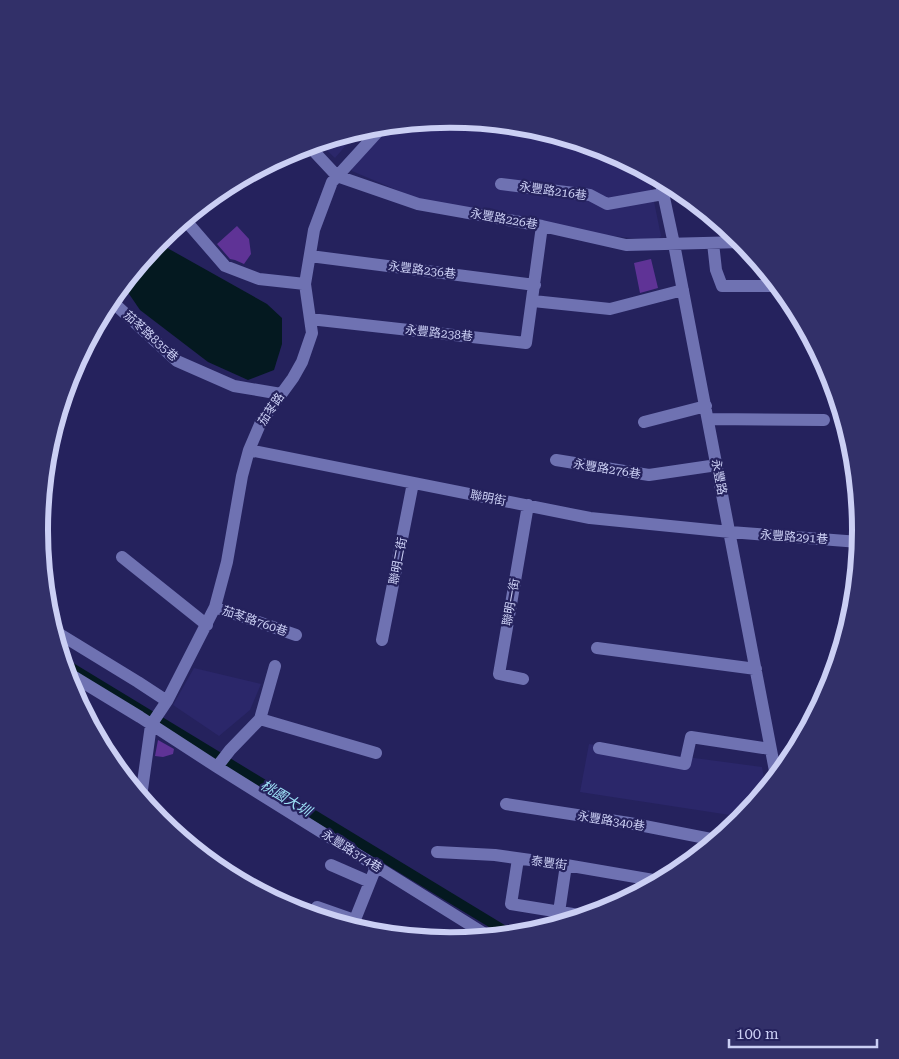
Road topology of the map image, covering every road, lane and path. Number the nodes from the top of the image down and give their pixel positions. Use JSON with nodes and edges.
{"nodes":[{"id":1,"x":375,"y":134,"type":"edge"},
{"id":2,"x":314,"y":151,"type":"edge"},
{"id":3,"x":337,"y":176,"type":"junction"},
{"id":4,"x":500,"y":184,"type":"dead end"},
{"id":5,"x":662,"y":188,"type":"edge"},
{"id":6,"x":663,"y":194,"type":"junction"},
{"id":7,"x":188,"y":224,"type":"edge"},
{"id":8,"x":542,"y":226,"type":"junction"},
{"id":9,"x":731,"y":242,"type":"edge"},
{"id":10,"x":713,"y":243,"type":"junction"},
{"id":11,"x":674,"y":244,"type":"junction"},
{"id":12,"x":310,"y":256,"type":"junction"},
{"id":13,"x":305,"y":284,"type":"junction"},
{"id":14,"x":535,"y":285,"type":"junction"},
{"id":15,"x":769,"y":286,"type":"edge"},
{"id":16,"x":683,"y":290,"type":"junction"},
{"id":17,"x":533,"y":301,"type":"junction"},
{"id":18,"x":115,"y":306,"type":"edge"},
{"id":19,"x":310,"y":319,"type":"junction"},
{"id":20,"x":281,"y":394,"type":"junction"},
{"id":21,"x":707,"y":413,"type":"junction"},
{"id":22,"x":824,"y":420,"type":"dead end"},
{"id":23,"x":644,"y":422,"type":"dead end"},
{"id":24,"x":249,"y":450,"type":"junction"},
{"id":25,"x":556,"y":460,"type":"dead end"},
{"id":26,"x":717,"y":465,"type":"junction"},
{"id":27,"x":413,"y":483,"type":"junction"},
{"id":28,"x":528,"y":506,"type":"junction"},
{"id":29,"x":730,"y":532,"type":"junction"},
{"id":30,"x":852,"y":541,"type":"edge"},
{"id":31,"x":122,"y":557,"type":"dead end"},
{"id":32,"x":215,"y":607,"type":"junction"},
{"id":33,"x":207,"y":625,"type":"junction"},
{"id":34,"x":61,"y":635,"type":"edge"},
{"id":35,"x":296,"y":635,"type":"dead end"},
{"id":36,"x":382,"y":640,"type":"dead end"},
{"id":37,"x":597,"y":648,"type":"dead end"},
{"id":38,"x":275,"y":666,"type":"dead end"},
{"id":39,"x":756,"y":669,"type":"junction"},
{"id":40,"x":76,"y":678,"type":"edge"},
{"id":41,"x":523,"y":679,"type":"dead end"},
{"id":42,"x":165,"y":704,"type":"junction"},
{"id":43,"x":260,"y":719,"type":"junction"},
{"id":44,"x":152,"y":723,"type":"junction"},
{"id":45,"x":598,"y":748,"type":"dead end"},
{"id":46,"x":770,"y":749,"type":"junction"},
{"id":47,"x":376,"y":754,"type":"dead end"},
{"id":48,"x":218,"y":765,"type":"junction"},
{"id":49,"x":774,"y":766,"type":"edge"},
{"id":50,"x":141,"y":788,"type":"edge"},
{"id":51,"x":506,"y":804,"type":"dead end"},
{"id":52,"x":707,"y":838,"type":"edge"},
{"id":53,"x":437,"y":852,"type":"dead end"},
{"id":54,"x":518,"y":859,"type":"junction"},
{"id":55,"x":331,"y":865,"type":"dead end"},
{"id":56,"x":566,"y":865,"type":"junction"},
{"id":57,"x":376,"y":867,"type":"junction"},
{"id":58,"x":370,"y":882,"type":"junction"},
{"id":59,"x":640,"y":883,"type":"edge"},
{"id":60,"x":317,"y":907,"type":"dead end"},
{"id":61,"x":559,"y":912,"type":"junction"},
{"id":62,"x":330,"y":913,"type":"edge"},
{"id":63,"x":568,"y":913,"type":"edge"},
{"id":64,"x":355,"y":920,"type":"edge"},
{"id":65,"x":479,"y":931,"type":"edge"}],
"edges":[{"from":1,"to":3,"type":"street","name":"茄苳路"},
{"from":2,"to":3,"type":"street"},
{"from":3,"to":8,"type":"street","name":"永豐路226巷"},
{"from":3,"to":12,"type":"street","name":"茄苳路"},
{"from":4,"to":6,"type":"street","name":"永豐路216巷"},
{"from":5,"to":6,"type":"street","name":"永豐路"},
{"from":6,"to":11,"type":"street","name":"永豐路"},
{"from":7,"to":13,"type":"street"},
{"from":8,"to":11,"type":"street","name":"永豐路226巷"},
{"from":8,"to":14,"type":"street"},
{"from":9,"to":10,"type":"street","name":"永豐路226巷"},
{"from":10,"to":11,"type":"street","name":"永豐路226巷"},
{"from":10,"to":15,"type":"street"},
{"from":11,"to":16,"type":"street","name":"永豐路"},
{"from":12,"to":13,"type":"street","name":"茄苳路"},
{"from":12,"to":14,"type":"street","name":"永豐路236巷"},
{"from":13,"to":19,"type":"street","name":"茄苳路"},
{"from":14,"to":17,"type":"street"},
{"from":16,"to":17,"type":"street"},
{"from":16,"to":21,"type":"street","name":"永豐路"},
{"from":17,"to":19,"type":"street","name":"永豐路238巷"},
{"from":18,"to":20,"type":"street","name":"茄苳路835巷"},
{"from":19,"to":20,"type":"street","name":"茄苳路"},
{"from":20,"to":24,"type":"street","name":"茄苳路"},
{"from":21,"to":22,"type":"street"},
{"from":21,"to":23,"type":"street"},
{"from":21,"to":26,"type":"street","name":"永豐路"},
{"from":24,"to":27,"type":"street","name":"聯明街"},
{"from":24,"to":32,"type":"street","name":"茄苳路"},
{"from":25,"to":26,"type":"street","name":"永豐路276巷"},
{"from":26,"to":29,"type":"street","name":"永豐路"},
{"from":27,"to":28,"type":"street","name":"聯明街"},
{"from":27,"to":36,"type":"street","name":"聯明二街"},
{"from":28,"to":29,"type":"street","name":"聯明街"},
{"from":28,"to":41,"type":"street","name":"聯明一街"},
{"from":29,"to":30,"type":"street","name":"永豐路291巷"},
{"from":29,"to":39,"type":"street","name":"永豐路"},
{"from":31,"to":33,"type":"street"},
{"from":32,"to":33,"type":"street","name":"茄苳路"},
{"from":32,"to":35,"type":"street","name":"茄苳路760巷"},
{"from":33,"to":42,"type":"street","name":"茄苳路"},
{"from":34,"to":42,"type":"street"},
{"from":37,"to":39,"type":"street"},
{"from":38,"to":43,"type":"street"},
{"from":39,"to":46,"type":"street","name":"永豐路"},
{"from":40,"to":44,"type":"street","name":"永豐路374巷"},
{"from":42,"to":44,"type":"street","name":"茄苳路"},
{"from":43,"to":47,"type":"street"},
{"from":43,"to":48,"type":"street"},
{"from":44,"to":48,"type":"street","name":"永豐路374巷"},
{"from":44,"to":50,"type":"street"},
{"from":45,"to":46,"type":"street"},
{"from":46,"to":49,"type":"street","name":"永豐路"},
{"from":48,"to":57,"type":"street","name":"永豐路374巷"},
{"from":51,"to":52,"type":"street","name":"永豐路340巷"},
{"from":53,"to":54,"type":"street","name":"泰豐街"},
{"from":54,"to":56,"type":"street","name":"泰豐街"},
{"from":54,"to":61,"type":"street"},
{"from":55,"to":58,"type":"street"},
{"from":56,"to":59,"type":"street","name":"泰豐街"},
{"from":56,"to":61,"type":"street"},
{"from":57,"to":58,"type":"street"},
{"from":57,"to":65,"type":"street","name":"永豐路374巷"},
{"from":58,"to":64,"type":"street"},
{"from":60,"to":62,"type":"street"},
{"from":61,"to":63,"type":"street"}]}
